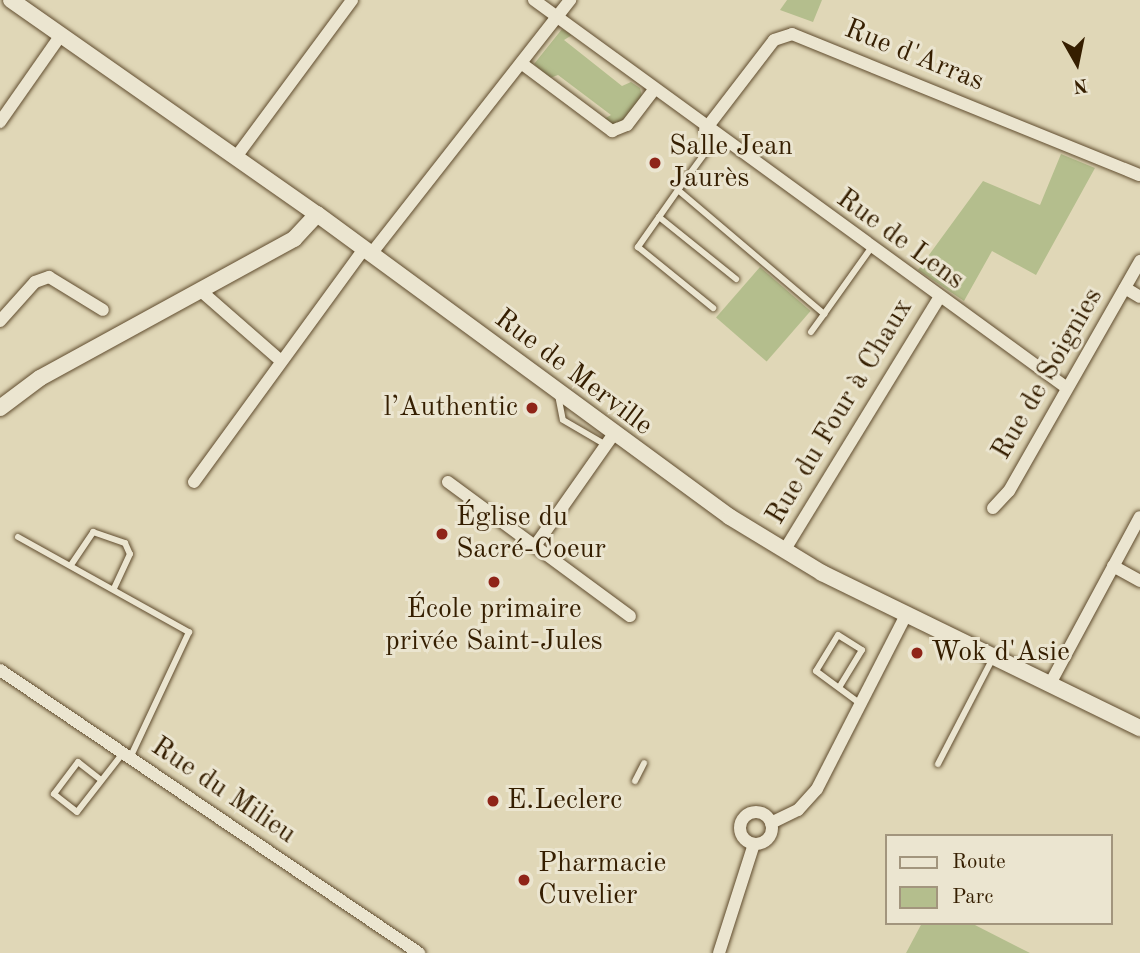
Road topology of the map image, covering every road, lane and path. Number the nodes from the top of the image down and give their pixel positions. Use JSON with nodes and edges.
{"nodes":[{"id":1,"x":11,"y":0,"type":"edge"},
{"id":2,"x":352,"y":0,"type":"edge"},
{"id":3,"x":534,"y":0,"type":"edge"},
{"id":4,"x":570,"y":0,"type":"edge"},
{"id":5,"x":557,"y":18,"type":"junction"},
{"id":6,"x":61,"y":34,"type":"junction"},
{"id":7,"x":521,"y":63,"type":"junction"},
{"id":8,"x":653,"y":91,"type":"junction"},
{"id":9,"x":0,"y":122,"type":"edge"},
{"id":10,"x":710,"y":134,"type":"junction"},
{"id":11,"x":236,"y":157,"type":"junction"},
{"id":12,"x":1140,"y":175,"type":"edge"},
{"id":13,"x":677,"y":190,"type":"junction"},
{"id":14,"x":317,"y":214,"type":"junction"},
{"id":15,"x":659,"y":217,"type":"junction"},
{"id":16,"x":871,"y":248,"type":"junction"},
{"id":17,"x":368,"y":251,"type":"junction"},
{"id":18,"x":1140,"y":261,"type":"edge"},
{"id":19,"x":736,"y":279,"type":"dead end"},
{"id":20,"x":1125,"y":288,"type":"junction"},
{"id":21,"x":201,"y":291,"type":"junction"},
{"id":22,"x":1140,"y":297,"type":"edge"},
{"id":23,"x":939,"y":298,"type":"junction"},
{"id":24,"x":712,"y":308,"type":"dead end"},
{"id":25,"x":103,"y":310,"type":"dead end"},
{"id":26,"x":824,"y":314,"type":"junction"},
{"id":27,"x":0,"y":321,"type":"edge"},
{"id":28,"x":811,"y":332,"type":"dead end"},
{"id":29,"x":281,"y":361,"type":"junction"},
{"id":30,"x":1067,"y":388,"type":"junction"},
{"id":31,"x":6,"y":403,"type":"edge"},
{"id":32,"x":609,"y":440,"type":"junction"},
{"id":33,"x":194,"y":482,"type":"dead end"},
{"id":34,"x":448,"y":482,"type":"dead end"},
{"id":35,"x":993,"y":508,"type":"dead end"},
{"id":36,"x":1140,"y":517,"type":"edge"},
{"id":37,"x":18,"y":537,"type":"dead end"},
{"id":38,"x":535,"y":546,"type":"junction"},
{"id":39,"x":784,"y":551,"type":"junction"},
{"id":40,"x":71,"y":565,"type":"junction"},
{"id":41,"x":1113,"y":566,"type":"junction"},
{"id":42,"x":1140,"y":581,"type":"edge"},
{"id":43,"x":114,"y":589,"type":"junction"},
{"id":44,"x":906,"y":615,"type":"junction"},
{"id":45,"x":630,"y":616,"type":"dead end"},
{"id":46,"x":994,"y":656,"type":"junction"},
{"id":47,"x":0,"y":670,"type":"edge"},
{"id":48,"x":1051,"y":682,"type":"junction"},
{"id":49,"x":840,"y":686,"type":"junction"},
{"id":50,"x":863,"y":706,"type":"junction"},
{"id":51,"x":1140,"y":728,"type":"edge"},
{"id":52,"x":127,"y":755,"type":"junction"},
{"id":53,"x":644,"y":763,"type":"dead end"},
{"id":54,"x":938,"y":764,"type":"dead end"},
{"id":55,"x":101,"y":780,"type":"junction"},
{"id":56,"x":635,"y":781,"type":"dead end"},
{"id":57,"x":771,"y":823,"type":"junction"},
{"id":58,"x":754,"y":844,"type":"junction"},
{"id":59,"x":419,"y":953,"type":"edge"},
{"id":60,"x":719,"y":953,"type":"edge"}],
"edges":[{"from":1,"to":6,"type":"street","name":"Rue de Merville"},
{"from":2,"to":11,"type":"street"},
{"from":3,"to":5,"type":"street","name":"Rue de Lens"},
{"from":4,"to":5,"type":"street"},
{"from":5,"to":7,"type":"street"},
{"from":5,"to":8,"type":"street","name":"Rue de Lens"},
{"from":6,"to":9,"type":"street"},
{"from":6,"to":11,"type":"street","name":"Rue de Merville"},
{"from":7,"to":8,"type":"street"},
{"from":7,"to":17,"type":"street"},
{"from":8,"to":10,"type":"street","name":"Rue de Lens"},
{"from":10,"to":12,"type":"street","name":"Rue d'Arras"},
{"from":10,"to":13,"type":"lane"},
{"from":10,"to":16,"type":"street","name":"Rue de Lens"},
{"from":11,"to":14,"type":"street","name":"Rue de Merville"},
{"from":13,"to":15,"type":"lane"},
{"from":13,"to":26,"type":"lane"},
{"from":14,"to":17,"type":"street","name":"Rue de Merville"},
{"from":14,"to":21,"type":"street"},
{"from":15,"to":19,"type":"lane"},
{"from":15,"to":24,"type":"lane"},
{"from":16,"to":23,"type":"street","name":"Rue de Lens"},
{"from":16,"to":26,"type":"lane"},
{"from":17,"to":29,"type":"street"},
{"from":17,"to":32,"type":"street","name":"Rue de Merville"},
{"from":18,"to":20,"type":"street","name":"Rue de Soignies"},
{"from":20,"to":22,"type":"street"},
{"from":20,"to":30,"type":"street","name":"Rue de Soignies"},
{"from":21,"to":29,"type":"street"},
{"from":21,"to":31,"type":"street"},
{"from":23,"to":30,"type":"street","name":"Rue de Lens"},
{"from":23,"to":39,"type":"street","name":"Rue du Four à Chaux"},
{"from":25,"to":27,"type":"street"},
{"from":26,"to":28,"type":"lane"},
{"from":29,"to":33,"type":"street"},
{"from":30,"to":35,"type":"street","name":"Rue de Soignies"},
{"from":32,"to":38,"type":"street"},
{"from":32,"to":39,"type":"street","name":"Rue de Merville"},
{"from":34,"to":38,"type":"street"},
{"from":36,"to":41,"type":"street"},
{"from":37,"to":40,"type":"lane"},
{"from":38,"to":45,"type":"street"},
{"from":39,"to":44,"type":"street","name":"Rue de Merville"},
{"from":40,"to":43,"type":"lane"},
{"from":40,"to":43,"type":"lane"},
{"from":41,"to":42,"type":"street"},
{"from":41,"to":48,"type":"street"},
{"from":43,"to":52,"type":"lane"},
{"from":44,"to":46,"type":"street","name":"Rue de Merville"},
{"from":44,"to":50,"type":"street"},
{"from":46,"to":48,"type":"street","name":"Rue de Merville"},
{"from":46,"to":54,"type":"lane"},
{"from":47,"to":52,"type":"street","name":"Rue du Milieu"},
{"from":48,"to":51,"type":"street","name":"Rue de Merville"},
{"from":49,"to":49,"type":"lane"},
{"from":49,"to":50,"type":"lane"},
{"from":50,"to":57,"type":"street"},
{"from":52,"to":55,"type":"lane"},
{"from":52,"to":59,"type":"street","name":"Rue du Milieu"},
{"from":53,"to":56,"type":"lane"},
{"from":55,"to":55,"type":"lane"},
{"from":57,"to":58,"type":"street"},
{"from":57,"to":58,"type":"street"},
{"from":58,"to":60,"type":"street"}]}
